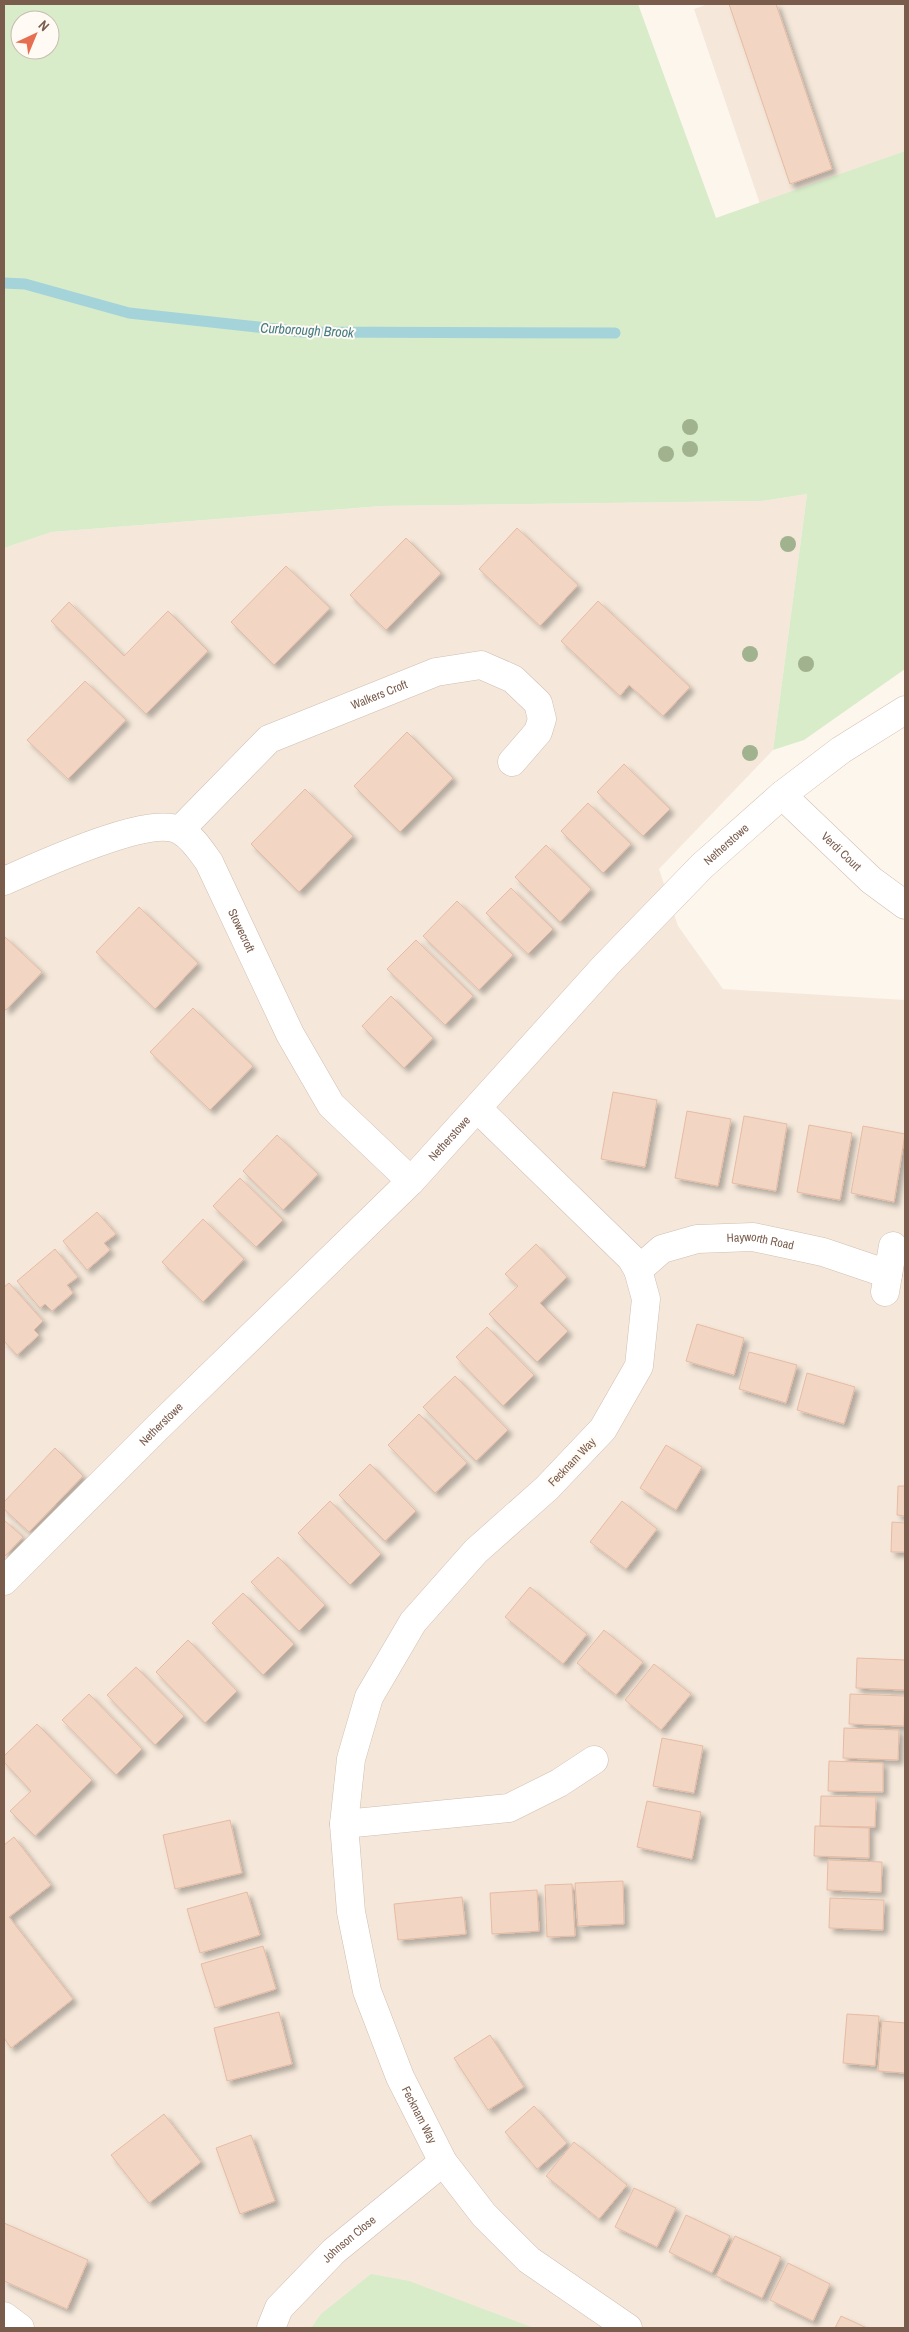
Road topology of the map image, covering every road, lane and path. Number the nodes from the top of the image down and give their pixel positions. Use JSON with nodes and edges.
{"nodes":[{"id":1,"x":905,"y":710,"type":"edge"},
{"id":2,"x":512,"y":762,"type":"dead end"},
{"id":3,"x":782,"y":795,"type":"junction"},
{"id":4,"x":180,"y":830,"type":"junction"},
{"id":5,"x":4,"y":881,"type":"edge"},
{"id":6,"x":905,"y":905,"type":"edge"},
{"id":7,"x":478,"y":1109,"type":"junction"},
{"id":8,"x":411,"y":1181,"type":"junction"},
{"id":9,"x":893,"y":1246,"type":"dead end"},
{"id":10,"x":638,"y":1270,"type":"junction"},
{"id":11,"x":4,"y":1582,"type":"edge"},
{"id":12,"x":594,"y":1760,"type":"dead end"},
{"id":13,"x":344,"y":1824,"type":"junction"},
{"id":14,"x":443,"y":2162,"type":"junction"},
{"id":15,"x":4,"y":2316,"type":"edge"},
{"id":16,"x":20,"y":2328,"type":"edge"},
{"id":17,"x":271,"y":2328,"type":"edge"},
{"id":18,"x":628,"y":2328,"type":"edge"}],
"edges":[{"from":1,"to":3,"type":"street","name":"Netherstowe"},
{"from":2,"to":4,"type":"street","name":"Walkers Croft"},
{"from":3,"to":6,"type":"street","name":"Verdi Court"},
{"from":3,"to":7,"type":"street","name":"Netherstowe"},
{"from":4,"to":5,"type":"street"},
{"from":4,"to":8,"type":"street","name":"Stowecroft"},
{"from":7,"to":8,"type":"street","name":"Netherstowe"},
{"from":7,"to":10,"type":"street","name":"Fecknam Way"},
{"from":8,"to":11,"type":"street","name":"Netherstowe"},
{"from":9,"to":10,"type":"street","name":"Hayworth Road"},
{"from":10,"to":13,"type":"street","name":"Fecknam Way"},
{"from":12,"to":13,"type":"street"},
{"from":13,"to":14,"type":"street","name":"Fecknam Way"},
{"from":14,"to":17,"type":"street","name":"Johnson Close"},
{"from":14,"to":18,"type":"street","name":"Fecknam Way"},
{"from":15,"to":16,"type":"street"}]}
